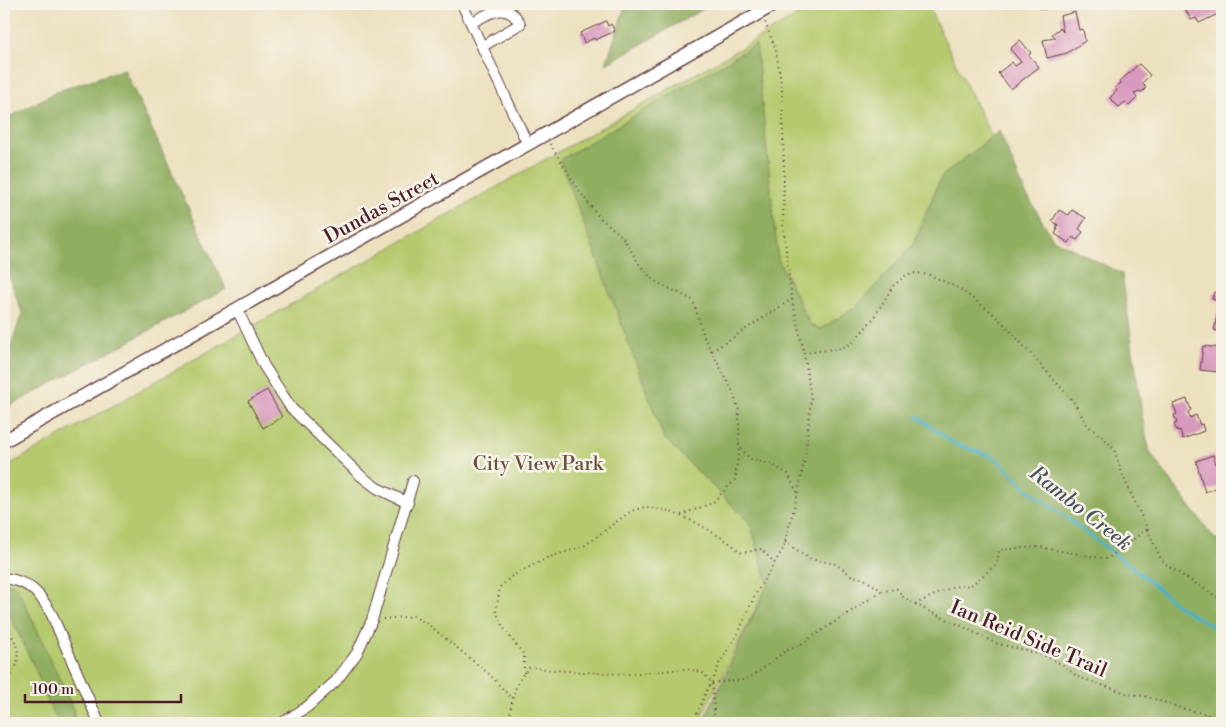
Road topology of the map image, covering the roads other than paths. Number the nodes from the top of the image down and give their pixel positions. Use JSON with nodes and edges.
{"nodes":[{"id":1,"x":462,"y":4,"type":"edge"},
{"id":2,"x":775,"y":4,"type":"edge"},
{"id":3,"x":471,"y":23,"type":"junction"},
{"id":4,"x":483,"y":46,"type":"junction"},
{"id":5,"x":528,"y":145,"type":"junction"},
{"id":6,"x":237,"y":309,"type":"junction"},
{"id":7,"x":4,"y":441,"type":"edge"},
{"id":8,"x":413,"y":481,"type":"dead end"},
{"id":9,"x":408,"y":503,"type":"junction"},
{"id":10,"x":4,"y":578,"type":"edge"},
{"id":11,"x":99,"y":723,"type":"edge"},
{"id":12,"x":282,"y":723,"type":"edge"}],
"edges":[{"from":1,"to":3,"type":"lane"},
{"from":2,"to":5,"type":"main road","name":"Dundas Street"},
{"from":3,"to":4,"type":"lane"},
{"from":3,"to":4,"type":"lane"},
{"from":4,"to":5,"type":"lane"},
{"from":5,"to":6,"type":"main road","name":"Dundas Street"},
{"from":6,"to":7,"type":"main road","name":"Dundas Street"},
{"from":6,"to":9,"type":"lane"},
{"from":8,"to":9,"type":"lane"},
{"from":9,"to":12,"type":"lane"},
{"from":10,"to":11,"type":"lane"}]}
